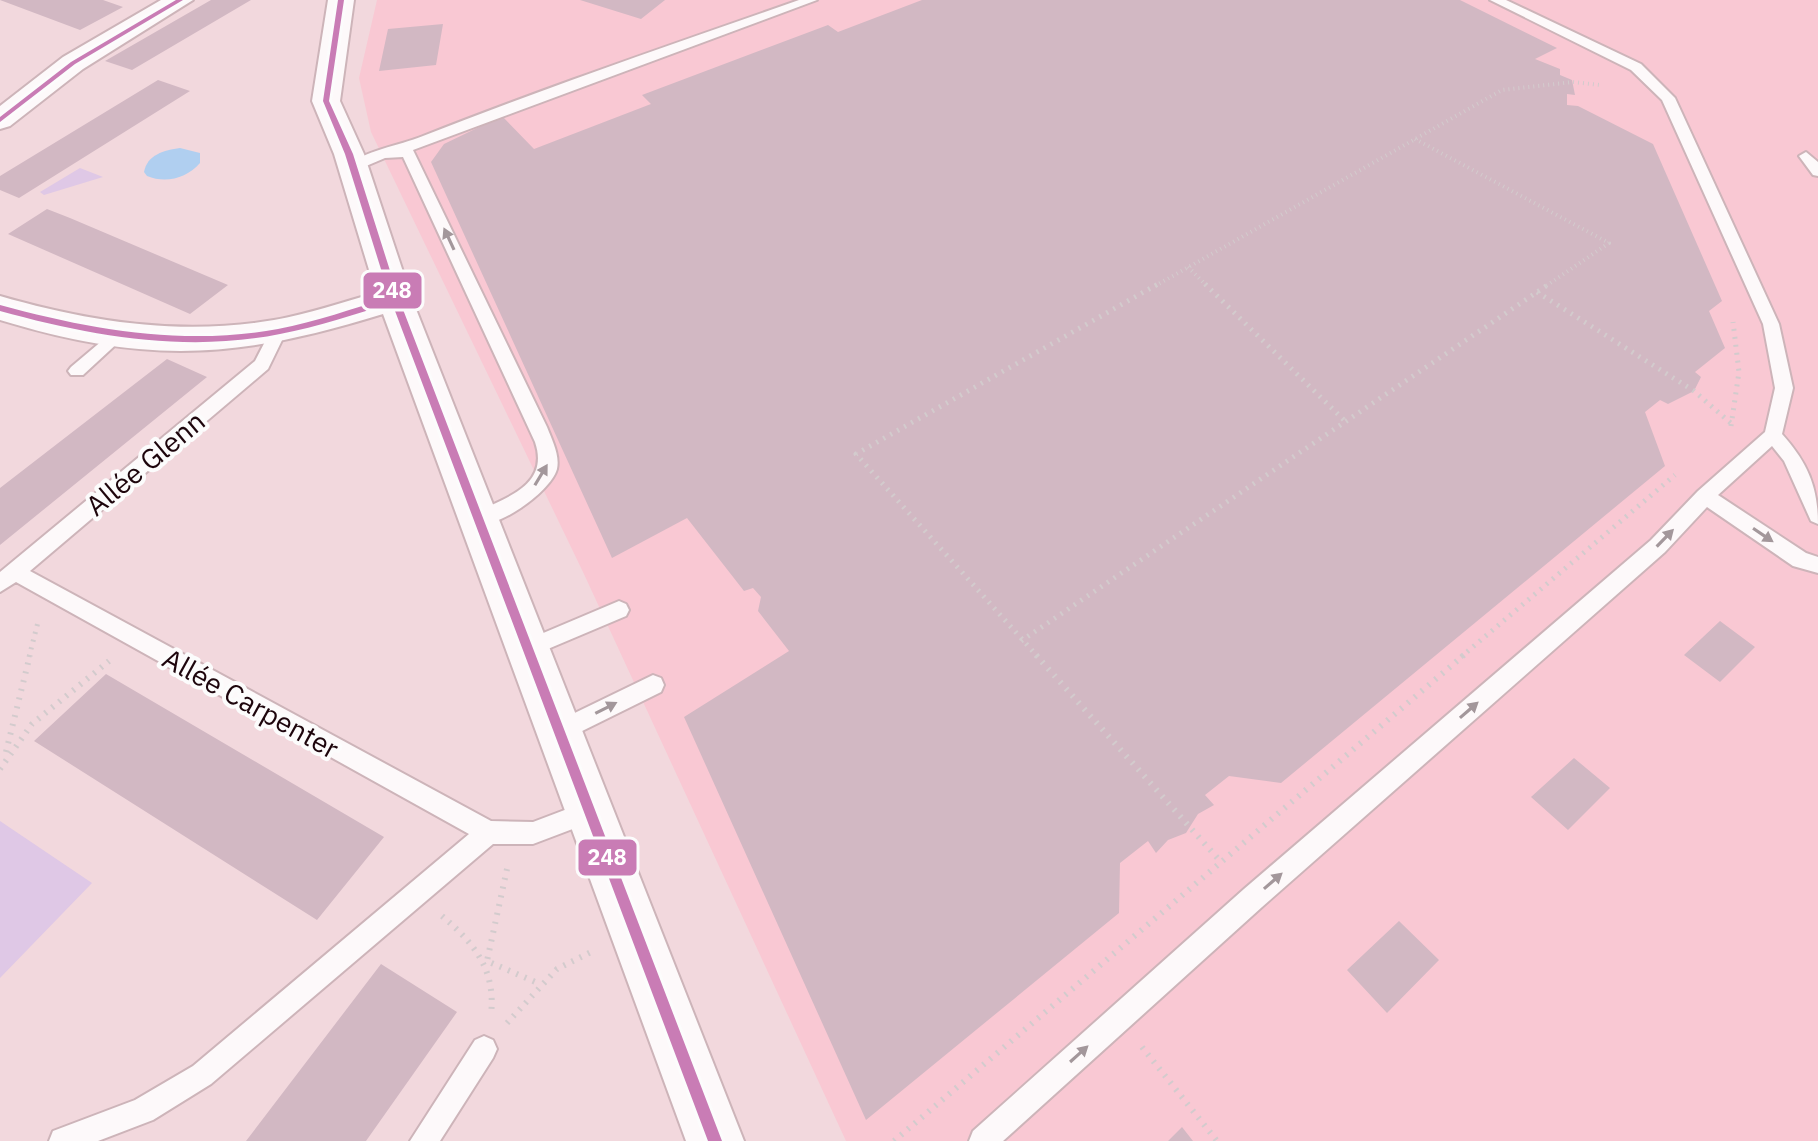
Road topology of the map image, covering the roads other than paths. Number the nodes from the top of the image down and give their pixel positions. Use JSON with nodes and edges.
{"nodes":[{"id":1,"x":341,"y":0,"type":"edge"},
{"id":2,"x":811,"y":0,"type":"edge"},
{"id":3,"x":1496,"y":0,"type":"edge"},
{"id":4,"x":170,"y":2,"type":"edge"},
{"id":5,"x":0,"y":120,"type":"edge"},
{"id":6,"x":401,"y":150,"type":"junction"},
{"id":7,"x":1806,"y":156,"type":"dead end"},
{"id":8,"x":352,"y":168,"type":"junction"},
{"id":9,"x":1818,"y":172,"type":"edge"},
{"id":10,"x":395,"y":299,"type":"junction"},
{"id":11,"x":0,"y":308,"type":"edge"},
{"id":12,"x":278,"y":332,"type":"junction"},
{"id":13,"x":116,"y":335,"type":"junction"},
{"id":14,"x":77,"y":371,"type":"dead end"},
{"id":15,"x":1773,"y":435,"type":"junction"},
{"id":16,"x":1705,"y":496,"type":"junction"},
{"id":17,"x":1818,"y":516,"type":"edge"},
{"id":18,"x":479,"y":519,"type":"junction"},
{"id":19,"x":1818,"y":565,"type":"edge"},
{"id":20,"x":7,"y":578,"type":"edge"},
{"id":21,"x":619,"y":610,"type":"dead end"},
{"id":22,"x":529,"y":648,"type":"junction"},
{"id":23,"x":653,"y":685,"type":"dead end"},
{"id":24,"x":560,"y":731,"type":"junction"},
{"id":25,"x":591,"y":811,"type":"junction"},
{"id":26,"x":489,"y":832,"type":"junction"},
{"id":27,"x":484,"y":1049,"type":"road end"},
{"id":28,"x":63,"y":1141,"type":"edge"},
{"id":29,"x":424,"y":1141,"type":"edge"},
{"id":30,"x":715,"y":1141,"type":"edge"},
{"id":31,"x":983,"y":1141,"type":"edge"}],
"edges":[{"from":1,"to":8,"type":"street"},
{"from":2,"to":6,"type":"lane"},
{"from":3,"to":15,"type":"lane"},
{"from":4,"to":5,"type":"street"},
{"from":6,"to":8,"type":"lane"},
{"from":18,"to":6,"type":"lane","one_way":true},
{"from":7,"to":9,"type":"lane"},
{"from":8,"to":10,"type":"street"},
{"from":10,"to":12,"type":"street"},
{"from":10,"to":18,"type":"street"},
{"from":11,"to":13,"type":"street"},
{"from":12,"to":13,"type":"street"},
{"from":12,"to":20,"type":"lane","name":"Allée Glenn"},
{"from":13,"to":14,"type":"lane"},
{"from":15,"to":16,"type":"lane"},
{"from":15,"to":17,"type":"lane"},
{"from":16,"to":19,"type":"lane","one_way":true},
{"from":31,"to":16,"type":"lane","one_way":true},
{"from":18,"to":22,"type":"street"},
{"from":20,"to":26,"type":"lane","name":"Allée Carpenter"},
{"from":21,"to":22,"type":"lane"},
{"from":22,"to":24,"type":"street"},
{"from":24,"to":23,"type":"lane","one_way":true},
{"from":24,"to":25,"type":"street"},
{"from":25,"to":26,"type":"lane"},
{"from":25,"to":30,"type":"street"},
{"from":26,"to":28,"type":"lane"},
{"from":27,"to":29,"type":"lane"}]}
